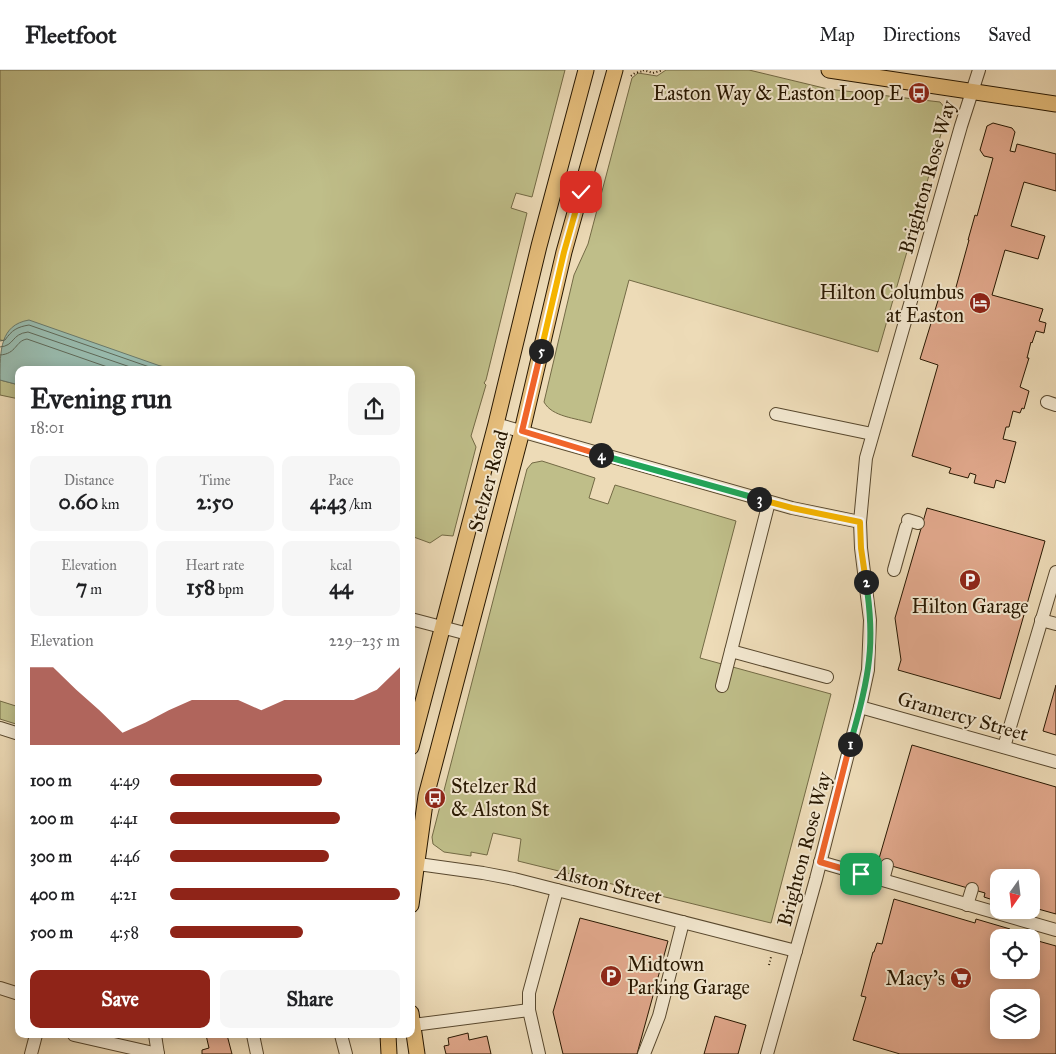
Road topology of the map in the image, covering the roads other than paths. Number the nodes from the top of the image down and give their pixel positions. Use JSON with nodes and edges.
{"nodes":[{"id":1,"x":586,"y":70,"type":"edge"},
{"id":2,"x":615,"y":70,"type":"edge"},
{"id":3,"x":829,"y":70,"type":"edge"},
{"id":4,"x":979,"y":70,"type":"edge"},
{"id":5,"x":972,"y":90,"type":"junction"},
{"id":6,"x":1056,"y":104,"type":"edge"},
{"id":7,"x":776,"y":414,"type":"dead end"},
{"id":8,"x":496,"y":424,"type":"junction"},
{"id":9,"x":522,"y":431,"type":"junction"},
{"id":10,"x":872,"y":434,"type":"junction"},
{"id":11,"x":769,"y":502,"type":"junction"},
{"id":12,"x":860,"y":522,"type":"junction"},
{"id":13,"x":911,"y":523,"type":"dead end"},
{"id":14,"x":894,"y":570,"type":"dead end"},
{"id":15,"x":1056,"y":572,"type":"edge"},
{"id":16,"x":1053,"y":591,"type":"edge"},
{"id":17,"x":415,"y":620,"type":"edge"},
{"id":18,"x":1041,"y":620,"type":"junction"},
{"id":19,"x":1056,"y":624,"type":"edge"},
{"id":20,"x":442,"y":627,"type":"junction"},
{"id":21,"x":468,"y":634,"type":"junction"},
{"id":22,"x":731,"y":651,"type":"junction"},
{"id":23,"x":827,"y":677,"type":"dead end"},
{"id":24,"x":722,"y":686,"type":"dead end"},
{"id":25,"x":860,"y":707,"type":"junction"},
{"id":26,"x":0,"y":728,"type":"edge"},
{"id":27,"x":415,"y":732,"type":"edge"},
{"id":28,"x":15,"y":733,"type":"edge"},
{"id":29,"x":1004,"y":747,"type":"junction"},
{"id":30,"x":1056,"y":762,"type":"edge"},
{"id":31,"x":415,"y":857,"type":"edge"},
{"id":32,"x":820,"y":862,"type":"junction"},
{"id":33,"x":415,"y":863,"type":"edge"},
{"id":34,"x":888,"y":865,"type":"dead end"},
{"id":35,"x":883,"y":880,"type":"junction"},
{"id":36,"x":972,"y":889,"type":"dead end"},
{"id":37,"x":557,"y":890,"type":"junction"},
{"id":38,"x":967,"y":905,"type":"junction"},
{"id":39,"x":990,"y":909,"type":"edge"},
{"id":40,"x":1032,"y":919,"type":"edge"},
{"id":41,"x":683,"y":922,"type":"junction"},
{"id":42,"x":1056,"y":930,"type":"edge"},
{"id":43,"x":796,"y":951,"type":"junction"},
{"id":44,"x":0,"y":988,"type":"edge"},
{"id":45,"x":15,"y":993,"type":"edge"},
{"id":46,"x":529,"y":1010,"type":"junction"},
{"id":47,"x":415,"y":1019,"type":"edge"},
{"id":48,"x":35,"y":1038,"type":"edge"},
{"id":49,"x":87,"y":1038,"type":"edge"},
{"id":50,"x":156,"y":1038,"type":"edge"},
{"id":51,"x":254,"y":1038,"type":"edge"},
{"id":52,"x":342,"y":1038,"type":"edge"},
{"id":53,"x":388,"y":1038,"type":"edge"},
{"id":54,"x":415,"y":1038,"type":"edge"},
{"id":55,"x":31,"y":1054,"type":"edge"},
{"id":56,"x":158,"y":1054,"type":"edge"},
{"id":57,"x":257,"y":1054,"type":"edge"},
{"id":58,"x":346,"y":1054,"type":"edge"},
{"id":59,"x":389,"y":1054,"type":"edge"},
{"id":60,"x":417,"y":1054,"type":"edge"},
{"id":61,"x":539,"y":1054,"type":"edge"},
{"id":62,"x":644,"y":1054,"type":"edge"},
{"id":63,"x":767,"y":1054,"type":"edge"}],
"edges":[{"from":1,"to":8,"type":"main road","name":"Stelzer Road"},
{"from":2,"to":9,"type":"main road","name":"Stelzer Road"},
{"from":3,"to":5,"type":"main road"},
{"from":4,"to":5,"type":"street","name":"Brighton Rose Way"},
{"from":5,"to":6,"type":"main road"},
{"from":5,"to":10,"type":"street","name":"Brighton Rose Way"},
{"from":7,"to":10,"type":"street"},
{"from":8,"to":9,"type":"street"},
{"from":8,"to":20,"type":"main road","name":"Stelzer Road"},
{"from":9,"to":11,"type":"street"},
{"from":9,"to":21,"type":"main road","name":"Stelzer Road"},
{"from":10,"to":12,"type":"street","name":"Brighton Rose Way"},
{"from":11,"to":12,"type":"street"},
{"from":11,"to":22,"type":"street"},
{"from":12,"to":25,"type":"street","name":"Brighton Rose Way"},
{"from":13,"to":14,"type":"street"},
{"from":15,"to":16,"type":"street"},
{"from":16,"to":18,"type":"street"},
{"from":17,"to":20,"type":"street"},
{"from":18,"to":19,"type":"street"},
{"from":18,"to":29,"type":"street"},
{"from":20,"to":21,"type":"street"},
{"from":20,"to":27,"type":"main road","name":"Stelzer Road"},
{"from":21,"to":31,"type":"main road","name":"Stelzer Road"},
{"from":22,"to":23,"type":"street"},
{"from":22,"to":24,"type":"street"},
{"from":25,"to":29,"type":"street","name":"Gramercy Street"},
{"from":25,"to":32,"type":"street","name":"Brighton Rose Way"},
{"from":26,"to":28,"type":"street"},
{"from":29,"to":30,"type":"street","name":"Gramercy Street"},
{"from":32,"to":35,"type":"street"},
{"from":32,"to":43,"type":"street","name":"Brighton Rose Way"},
{"from":33,"to":37,"type":"street","name":"Alston Street"},
{"from":34,"to":35,"type":"street"},
{"from":35,"to":38,"type":"street"},
{"from":36,"to":38,"type":"street"},
{"from":37,"to":41,"type":"street","name":"Alston Street"},
{"from":37,"to":46,"type":"street"},
{"from":38,"to":39,"type":"street"},
{"from":40,"to":42,"type":"street"},
{"from":41,"to":43,"type":"street","name":"Alston Street"},
{"from":41,"to":62,"type":"street"},
{"from":43,"to":63,"type":"street","name":"Brighton Rose Way"},
{"from":44,"to":45,"type":"street"},
{"from":46,"to":47,"type":"street"},
{"from":46,"to":61,"type":"street"},
{"from":48,"to":55,"type":"street"},
{"from":49,"to":56,"type":"street"},
{"from":50,"to":56,"type":"street"},
{"from":51,"to":57,"type":"street"},
{"from":52,"to":58,"type":"street"},
{"from":53,"to":59,"type":"main road"},
{"from":54,"to":60,"type":"main road"}]}
